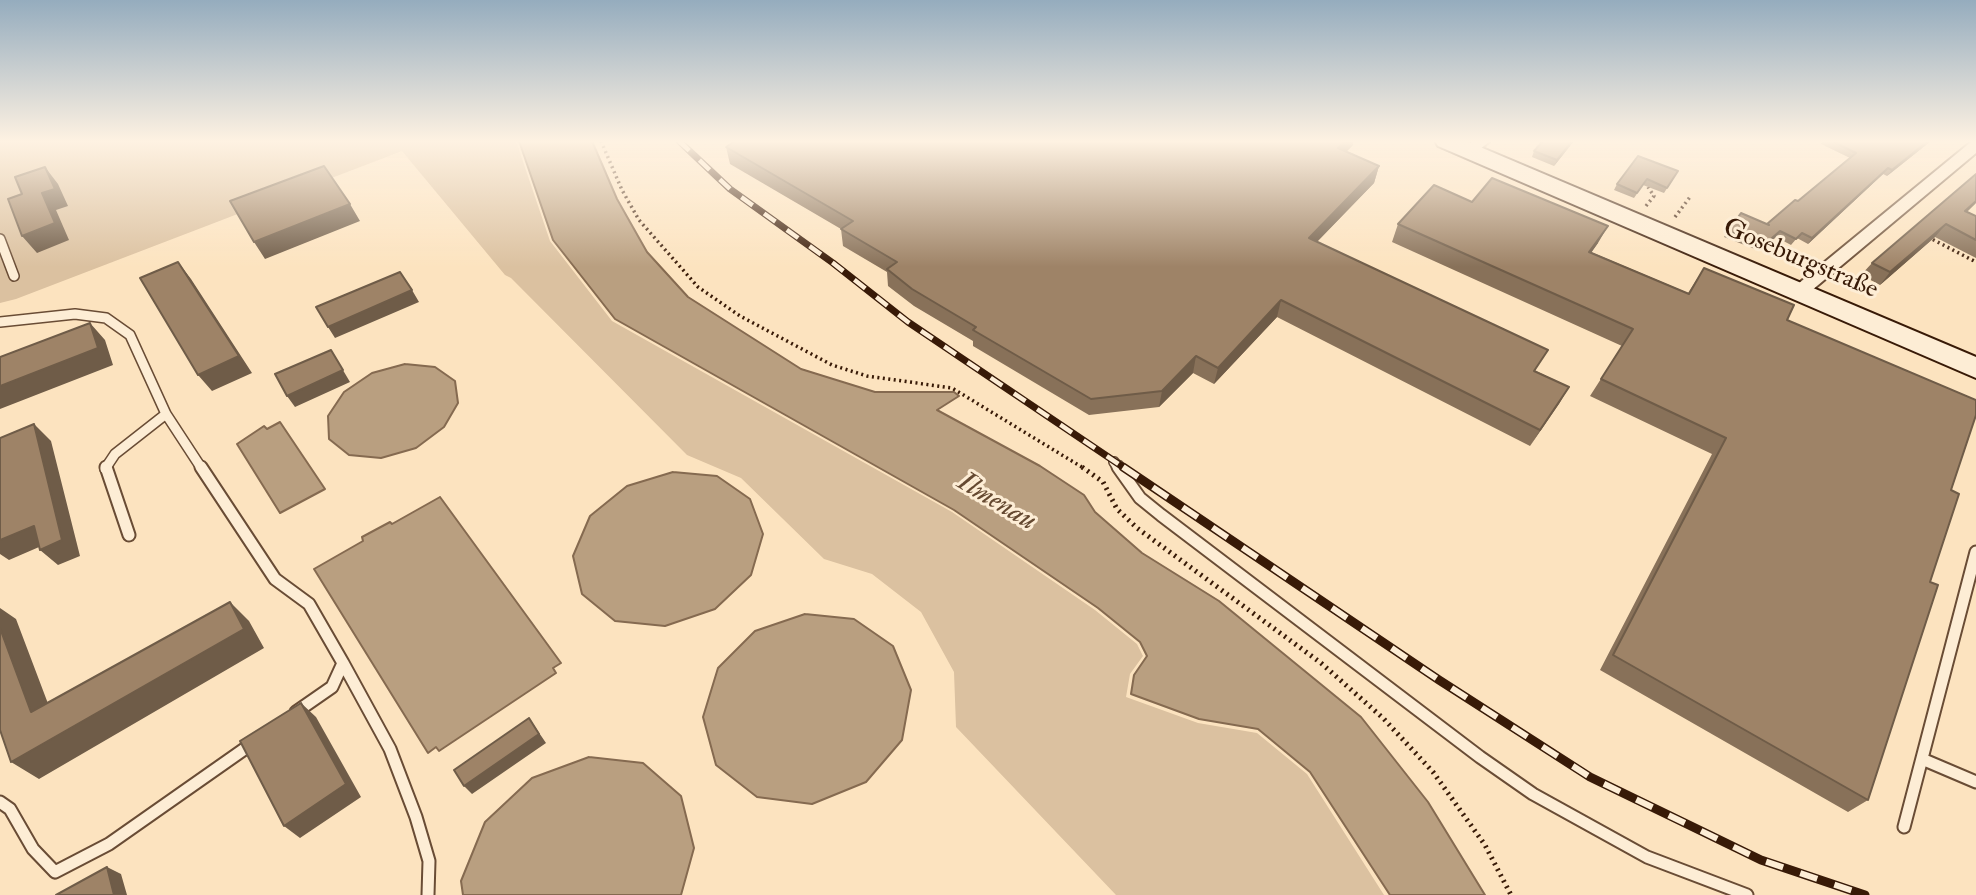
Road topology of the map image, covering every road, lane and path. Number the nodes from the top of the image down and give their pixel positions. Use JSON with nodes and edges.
{"nodes":[{"id":1,"x":619,"y":183,"type":"edge"},
{"id":2,"x":1557,"y":183,"type":"edge"},
{"id":3,"x":1932,"y":183,"type":"edge"},
{"id":4,"x":1648,"y":187,"type":"edge"},
{"id":5,"x":1688,"y":196,"type":"dead end"},
{"id":6,"x":1638,"y":215,"type":"dead end"},
{"id":7,"x":1889,"y":217,"type":"junction"},
{"id":8,"x":1667,"y":228,"type":"dead end"},
{"id":9,"x":0,"y":240,"type":"edge"},
{"id":10,"x":1976,"y":262,"type":"edge"},
{"id":11,"x":14,"y":276,"type":"dead end"},
{"id":12,"x":1799,"y":292,"type":"junction"},
{"id":13,"x":0,"y":323,"type":"edge"},
{"id":14,"x":1976,"y":368,"type":"edge"},
{"id":15,"x":166,"y":414,"type":"junction"},
{"id":16,"x":1114,"y":462,"type":"dead end"},
{"id":17,"x":130,"y":534,"type":"dead end"},
{"id":18,"x":1976,"y":552,"type":"edge"},
{"id":19,"x":343,"y":663,"type":"junction"},
{"id":20,"x":287,"y":719,"type":"edge"},
{"id":21,"x":265,"y":734,"type":"edge"},
{"id":22,"x":1922,"y":759,"type":"junction"},
{"id":23,"x":1976,"y":782,"type":"edge"},
{"id":24,"x":0,"y":802,"type":"edge"},
{"id":25,"x":1904,"y":827,"type":"dead end"},
{"id":26,"x":428,"y":895,"type":"edge"},
{"id":27,"x":1511,"y":895,"type":"edge"},
{"id":28,"x":1747,"y":895,"type":"edge"}],
"edges":[{"from":1,"to":27,"type":"path"},
{"from":2,"to":12,"type":"street","name":"Goseburgstraße"},
{"from":3,"to":7,"type":"street"},
{"from":4,"to":6,"type":"path"},
{"from":5,"to":8,"type":"path"},
{"from":7,"to":10,"type":"path"},
{"from":7,"to":12,"type":"street"},
{"from":9,"to":11,"type":"lane"},
{"from":12,"to":14,"type":"street","name":"Goseburgstraße"},
{"from":13,"to":15,"type":"lane"},
{"from":15,"to":17,"type":"lane"},
{"from":15,"to":19,"type":"lane"},
{"from":16,"to":28,"type":"lane"},
{"from":18,"to":22,"type":"lane"},
{"from":19,"to":20,"type":"lane"},
{"from":19,"to":26,"type":"lane"},
{"from":21,"to":24,"type":"lane"},
{"from":22,"to":23,"type":"lane"},
{"from":22,"to":25,"type":"lane"}]}
